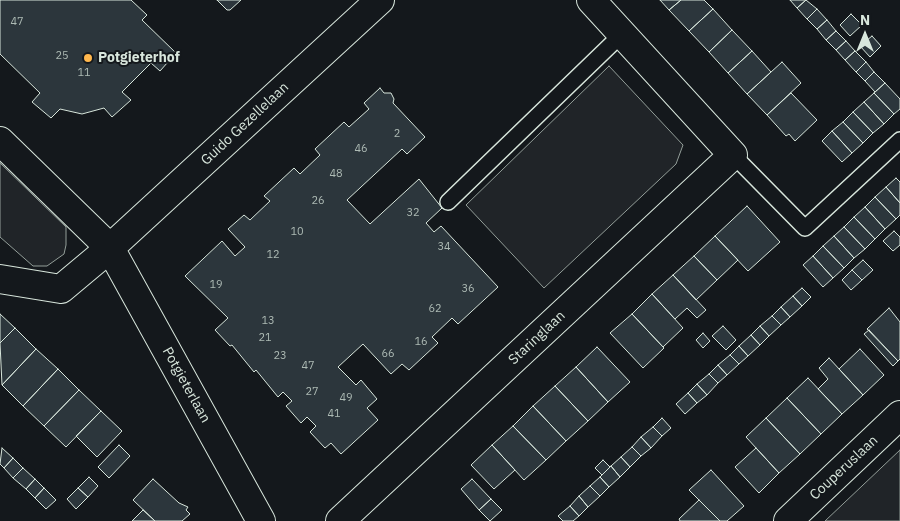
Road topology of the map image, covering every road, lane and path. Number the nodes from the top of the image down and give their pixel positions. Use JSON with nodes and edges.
{"nodes":[{"id":1,"x":380,"y":0,"type":"edge"},
{"id":2,"x":591,"y":0,"type":"edge"},
{"id":3,"x":622,"y":34,"type":"junction"},
{"id":4,"x":900,"y":140,"type":"edge"},
{"id":5,"x":0,"y":141,"type":"edge"},
{"id":6,"x":733,"y":155,"type":"junction"},
{"id":7,"x":448,"y":202,"type":"dead end"},
{"id":8,"x":110,"y":248,"type":"junction"},
{"id":9,"x":0,"y":279,"type":"edge"},
{"id":10,"x":900,"y":415,"type":"edge"},
{"id":11,"x":261,"y":521,"type":"edge"},
{"id":12,"x":340,"y":521,"type":"edge"},
{"id":13,"x":788,"y":521,"type":"edge"}],
"edges":[{"from":1,"to":8,"type":"street","name":"Guido Gezellelaan"},
{"from":2,"to":3,"type":"street"},
{"from":3,"to":6,"type":"street"},
{"from":3,"to":7,"type":"lane"},
{"from":4,"to":6,"type":"lane"},
{"from":5,"to":8,"type":"street","name":"Potgieterlaan"},
{"from":6,"to":12,"type":"street","name":"Staringlaan"},
{"from":8,"to":9,"type":"street"},
{"from":8,"to":11,"type":"street","name":"Potgieterlaan"},
{"from":10,"to":13,"type":"street","name":"Couperuslaan"}]}
